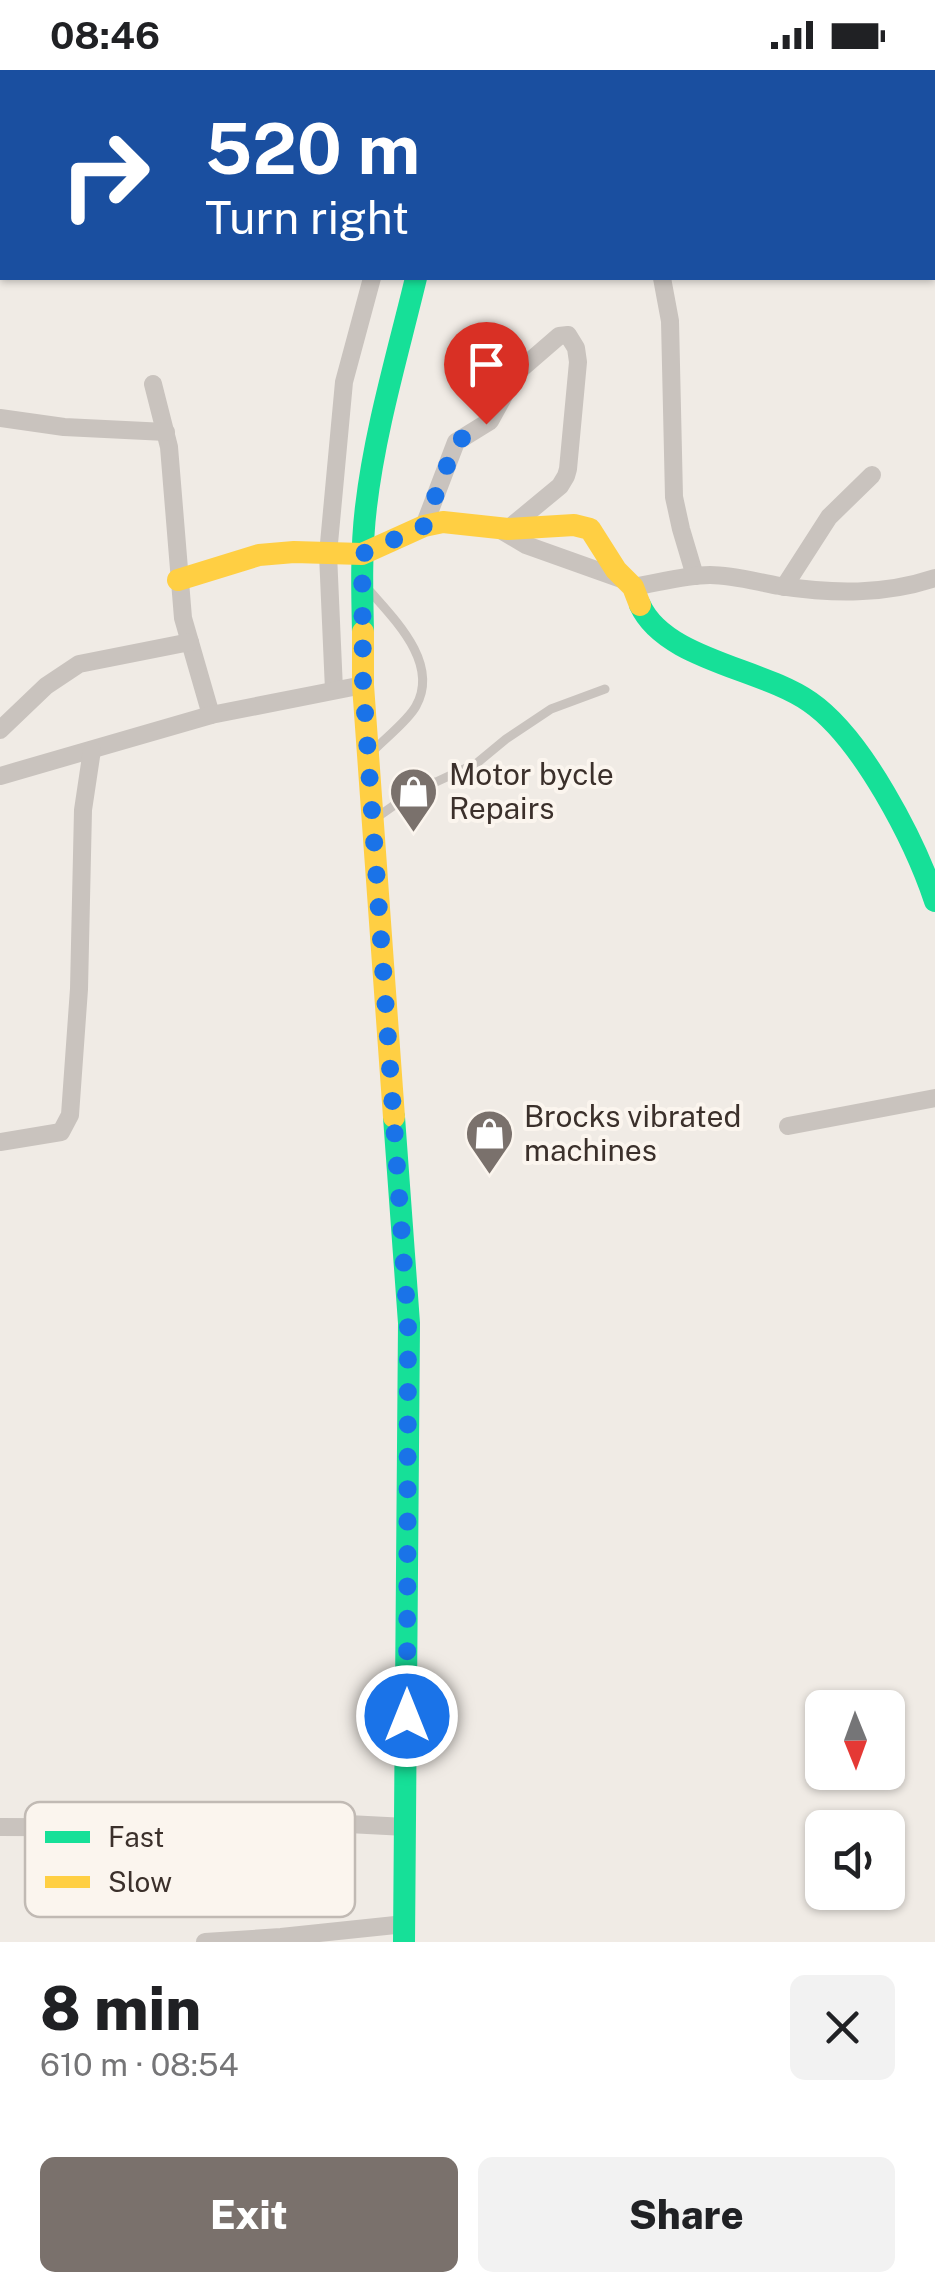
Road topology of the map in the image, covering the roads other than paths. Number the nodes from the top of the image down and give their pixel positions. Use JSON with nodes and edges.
{"nodes":[{"id":1,"x":371,"y":280,"type":"edge"},
{"id":2,"x":416,"y":280,"type":"edge"},
{"id":3,"x":662,"y":280,"type":"edge"},
{"id":4,"x":153,"y":384,"type":"dead end"},
{"id":5,"x":0,"y":418,"type":"edge"},
{"id":6,"x":166,"y":432,"type":"junction"},
{"id":7,"x":872,"y":475,"type":"dead end"},
{"id":8,"x":424,"y":526,"type":"junction"},
{"id":9,"x":502,"y":528,"type":"junction"},
{"id":10,"x":328,"y":554,"type":"junction"},
{"id":11,"x":362,"y":554,"type":"junction"},
{"id":12,"x":695,"y":576,"type":"junction"},
{"id":13,"x":935,"y":578,"type":"edge"},
{"id":14,"x":178,"y":580,"type":"junction"},
{"id":15,"x":362,"y":582,"type":"junction"},
{"id":16,"x":630,"y":584,"type":"junction"},
{"id":17,"x":784,"y":587,"type":"junction"},
{"id":18,"x":190,"y":642,"type":"junction"},
{"id":19,"x":363,"y":684,"type":"junction"},
{"id":20,"x":605,"y":689,"type":"dead end"},
{"id":21,"x":334,"y":690,"type":"junction"},
{"id":22,"x":211,"y":715,"type":"junction"},
{"id":23,"x":0,"y":730,"type":"edge"},
{"id":24,"x":92,"y":750,"type":"junction"},
{"id":25,"x":370,"y":754,"type":"junction"},
{"id":26,"x":0,"y":776,"type":"edge"},
{"id":27,"x":374,"y":820,"type":"junction"},
{"id":28,"x":935,"y":901,"type":"edge"},
{"id":29,"x":935,"y":1098,"type":"edge"},
{"id":30,"x":788,"y":1126,"type":"dead end"},
{"id":31,"x":0,"y":1142,"type":"edge"},
{"id":32,"x":355,"y":1824,"type":"edge"},
{"id":33,"x":0,"y":1827,"type":"edge"},
{"id":34,"x":25,"y":1827,"type":"edge"},
{"id":35,"x":406,"y":1827,"type":"junction"},
{"id":36,"x":405,"y":1933,"type":"edge"},
{"id":37,"x":205,"y":1942,"type":"edge"}],
"edges":[{"from":1,"to":10,"type":"street"},
{"from":2,"to":11,"type":"street"},
{"from":3,"to":12,"type":"street"},
{"from":4,"to":6,"type":"street"},
{"from":5,"to":6,"type":"street"},
{"from":6,"to":14,"type":"street"},
{"from":7,"to":17,"type":"street"},
{"from":8,"to":9,"type":"street"},
{"from":8,"to":9,"type":"street"},
{"from":8,"to":11,"type":"street"},
{"from":9,"to":16,"type":"street"},
{"from":9,"to":16,"type":"street"},
{"from":10,"to":11,"type":"street"},
{"from":10,"to":14,"type":"street"},
{"from":10,"to":21,"type":"street"},
{"from":11,"to":15,"type":"street"},
{"from":12,"to":16,"type":"street"},
{"from":12,"to":17,"type":"street"},
{"from":13,"to":17,"type":"street"},
{"from":14,"to":18,"type":"street"},
{"from":15,"to":19,"type":"street"},
{"from":15,"to":25,"type":"lane"},
{"from":16,"to":28,"type":"street"},
{"from":18,"to":22,"type":"street"},
{"from":18,"to":23,"type":"street"},
{"from":19,"to":21,"type":"street"},
{"from":19,"to":25,"type":"street"},
{"from":20,"to":27,"type":"lane"},
{"from":21,"to":22,"type":"street"},
{"from":22,"to":24,"type":"street"},
{"from":24,"to":26,"type":"street"},
{"from":24,"to":31,"type":"street"},
{"from":25,"to":27,"type":"street"},
{"from":27,"to":35,"type":"street"},
{"from":29,"to":30,"type":"street"},
{"from":32,"to":35,"type":"street"},
{"from":33,"to":34,"type":"street"},
{"from":35,"to":36,"type":"street"},
{"from":36,"to":37,"type":"street"}]}
